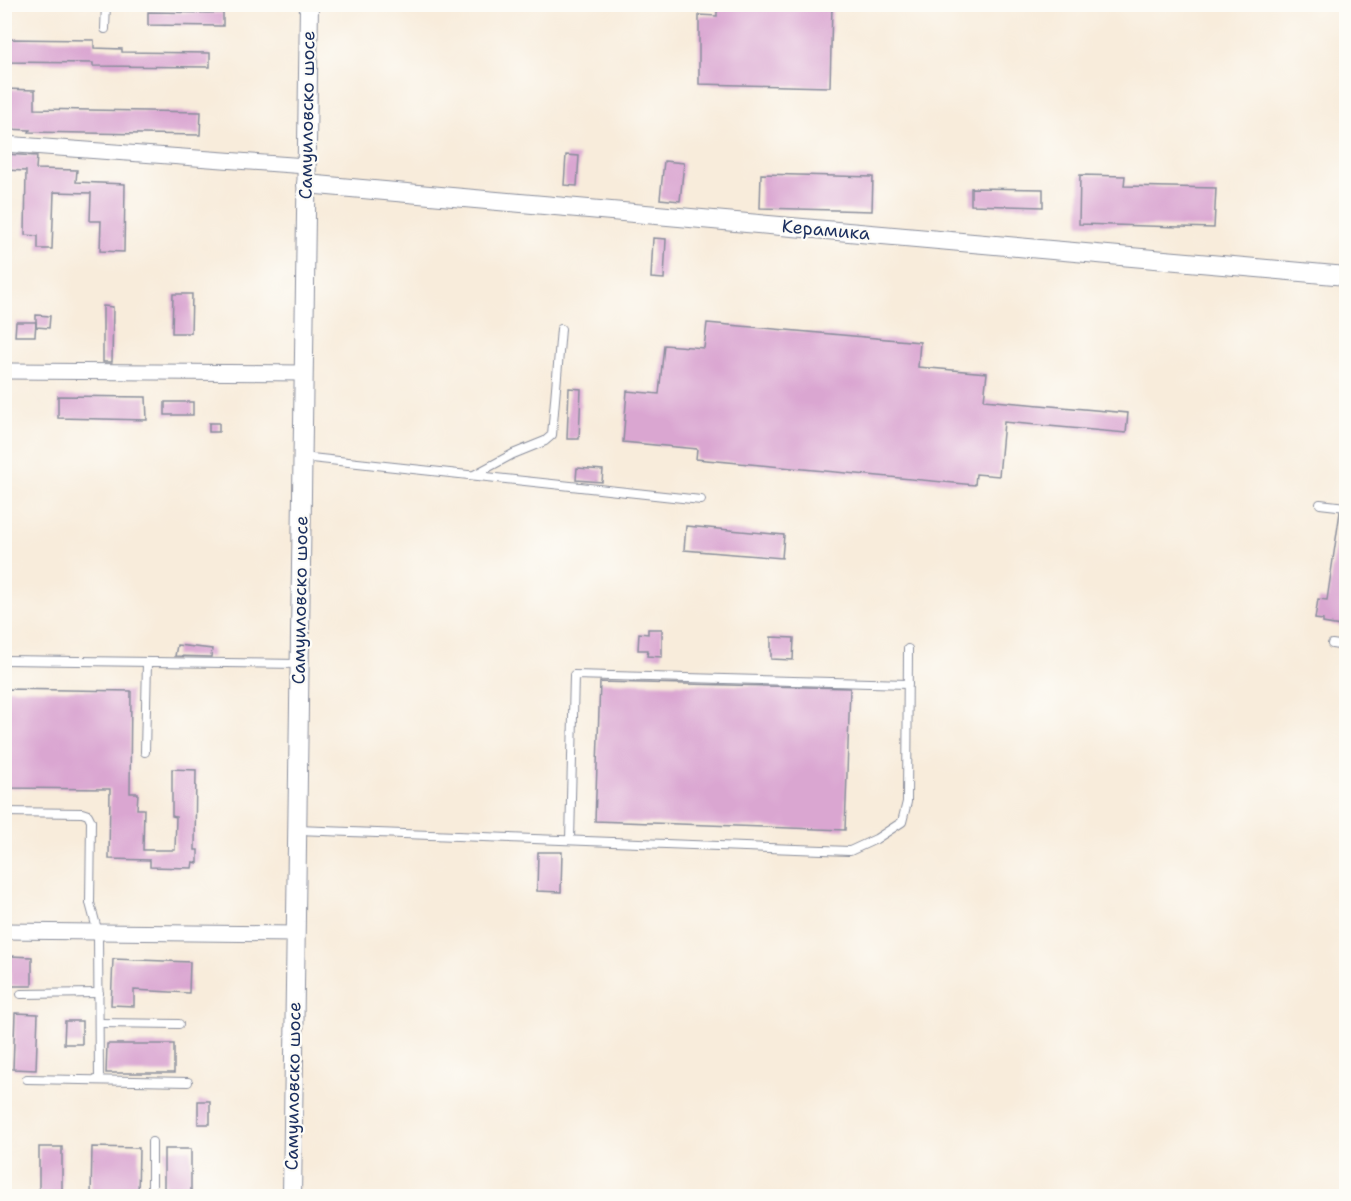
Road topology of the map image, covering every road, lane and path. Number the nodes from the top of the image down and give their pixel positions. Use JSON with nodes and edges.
{"nodes":[{"id":1,"x":106,"y":4,"type":"edge"},
{"id":2,"x":309,"y":4,"type":"edge"},
{"id":3,"x":105,"y":29,"type":"dead end"},
{"id":4,"x":4,"y":144,"type":"edge"},
{"id":5,"x":306,"y":175,"type":"junction"},
{"id":6,"x":1347,"y":276,"type":"edge"},
{"id":7,"x":561,"y":329,"type":"dead end"},
{"id":8,"x":6,"y":367,"type":"edge"},
{"id":9,"x":303,"y":373,"type":"junction"},
{"id":10,"x":302,"y":457,"type":"junction"},
{"id":11,"x":473,"y":475,"type":"junction"},
{"id":12,"x":701,"y":500,"type":"dead end"},
{"id":13,"x":1320,"y":504,"type":"dead end"},
{"id":14,"x":1347,"y":507,"type":"edge"},
{"id":15,"x":1332,"y":644,"type":"dead end"},
{"id":16,"x":1347,"y":646,"type":"edge"},
{"id":17,"x":908,"y":649,"type":"dead end"},
{"id":18,"x":4,"y":660,"type":"edge"},
{"id":19,"x":147,"y":662,"type":"junction"},
{"id":20,"x":299,"y":664,"type":"junction"},
{"id":21,"x":908,"y":684,"type":"junction"},
{"id":22,"x":146,"y":752,"type":"dead end"},
{"id":23,"x":4,"y":812,"type":"edge"},
{"id":24,"x":297,"y":830,"type":"junction"},
{"id":25,"x":570,"y":840,"type":"junction"},
{"id":26,"x":4,"y":930,"type":"edge"},
{"id":27,"x":98,"y":933,"type":"junction"},
{"id":28,"x":296,"y":934,"type":"junction"},
{"id":29,"x":99,"y":993,"type":"junction"},
{"id":30,"x":21,"y":994,"type":"dead end"},
{"id":31,"x":99,"y":1023,"type":"junction"},
{"id":32,"x":179,"y":1024,"type":"dead end"},
{"id":33,"x":27,"y":1079,"type":"dead end"},
{"id":34,"x":99,"y":1080,"type":"junction"},
{"id":35,"x":188,"y":1082,"type":"dead end"},
{"id":36,"x":152,"y":1142,"type":"dead end"},
{"id":37,"x":152,"y":1197,"type":"edge"},
{"id":38,"x":292,"y":1197,"type":"edge"}],
"edges":[{"from":1,"to":3,"type":"lane"},
{"from":2,"to":5,"type":"street","name":"Самуиловско шосе"},
{"from":4,"to":5,"type":"street"},
{"from":5,"to":6,"type":"street","name":"Керамика"},
{"from":5,"to":9,"type":"street","name":"Самуиловско шосе"},
{"from":7,"to":11,"type":"lane"},
{"from":8,"to":9,"type":"street"},
{"from":9,"to":10,"type":"street","name":"Самуиловско шосе"},
{"from":10,"to":11,"type":"lane"},
{"from":10,"to":20,"type":"street","name":"Самуиловско шосе"},
{"from":11,"to":12,"type":"lane"},
{"from":13,"to":14,"type":"lane"},
{"from":15,"to":16,"type":"lane"},
{"from":17,"to":21,"type":"lane"},
{"from":18,"to":19,"type":"lane"},
{"from":19,"to":20,"type":"lane"},
{"from":19,"to":22,"type":"lane"},
{"from":20,"to":24,"type":"street","name":"Самуиловско шосе"},
{"from":21,"to":25,"type":"lane"},
{"from":21,"to":25,"type":"lane"},
{"from":23,"to":27,"type":"lane"},
{"from":24,"to":25,"type":"lane"},
{"from":24,"to":28,"type":"street","name":"Самуиловско шосе"},
{"from":26,"to":27,"type":"street"},
{"from":27,"to":28,"type":"street"},
{"from":27,"to":29,"type":"lane"},
{"from":28,"to":38,"type":"street","name":"Самуиловско шосе"},
{"from":29,"to":30,"type":"lane"},
{"from":29,"to":31,"type":"lane"},
{"from":31,"to":32,"type":"lane"},
{"from":31,"to":34,"type":"lane"},
{"from":33,"to":34,"type":"lane"},
{"from":34,"to":35,"type":"lane"},
{"from":36,"to":37,"type":"lane"}]}
